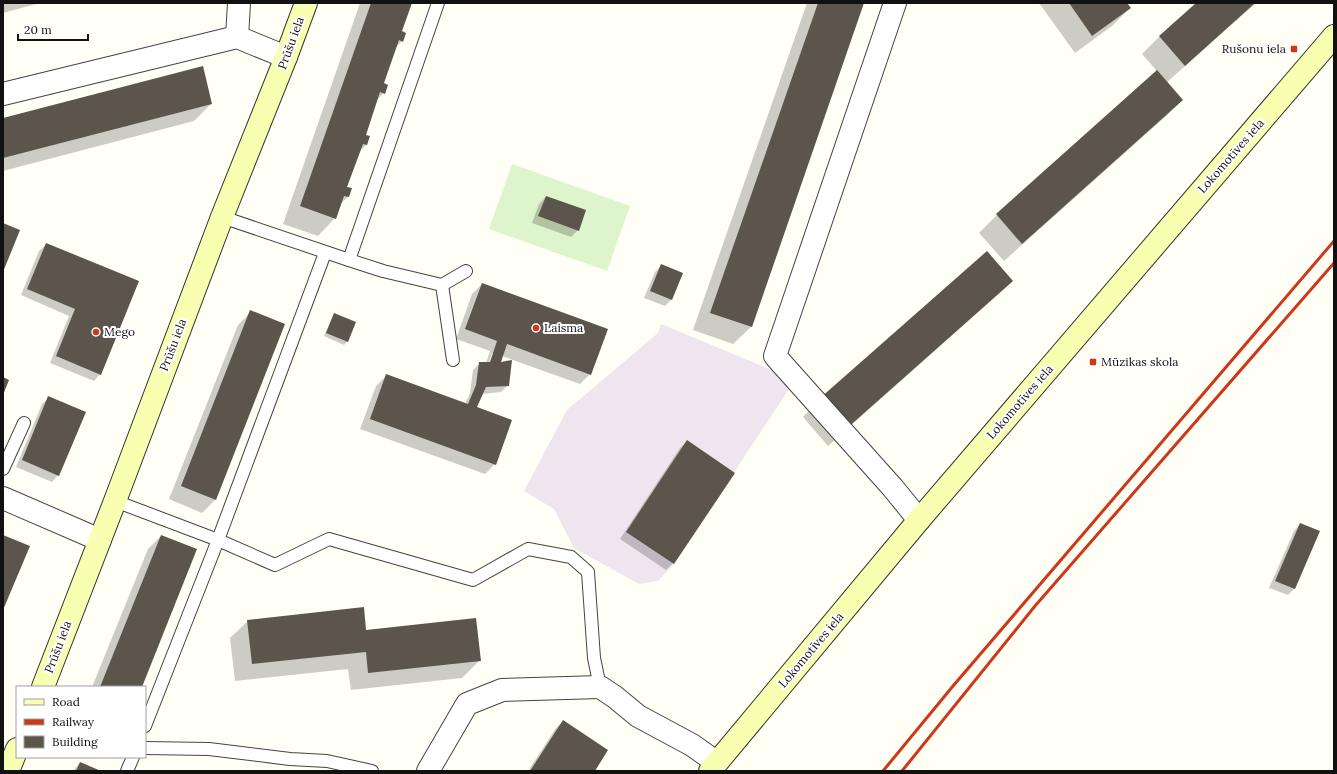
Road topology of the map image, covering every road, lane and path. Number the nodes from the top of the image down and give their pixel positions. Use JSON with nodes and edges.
{"nodes":[{"id":1,"x":239,"y":3,"type":"edge"},
{"id":2,"x":306,"y":3,"type":"edge"},
{"id":3,"x":438,"y":3,"type":"edge"},
{"id":4,"x":895,"y":3,"type":"edge"},
{"id":5,"x":1334,"y":36,"type":"edge"},
{"id":6,"x":237,"y":37,"type":"junction"},
{"id":7,"x":286,"y":57,"type":"junction"},
{"id":8,"x":3,"y":94,"type":"edge"},
{"id":9,"x":222,"y":217,"type":"junction"},
{"id":10,"x":325,"y":253,"type":"junction"},
{"id":11,"x":349,"y":260,"type":"junction"},
{"id":12,"x":466,"y":271,"type":"dead end"},
{"id":13,"x":442,"y":285,"type":"junction"},
{"id":14,"x":453,"y":360,"type":"dead end"},
{"id":15,"x":24,"y":423,"type":"dead end"},
{"id":16,"x":3,"y":469,"type":"edge"},
{"id":17,"x":3,"y":498,"type":"edge"},
{"id":18,"x":115,"y":500,"type":"junction"},
{"id":19,"x":920,"y":520,"type":"junction"},
{"id":20,"x":100,"y":540,"type":"junction"},
{"id":21,"x":218,"y":540,"type":"junction"},
{"id":22,"x":42,"y":686,"type":"edge"},
{"id":23,"x":600,"y":688,"type":"junction"},
{"id":24,"x":146,"y":723,"type":"edge"},
{"id":25,"x":146,"y":748,"type":"edge"},
{"id":26,"x":16,"y":752,"type":"edge"},
{"id":27,"x":133,"y":758,"type":"edge"},
{"id":28,"x":713,"y":767,"type":"edge"},
{"id":29,"x":8,"y":771,"type":"edge"},
{"id":30,"x":127,"y":771,"type":"edge"},
{"id":31,"x":372,"y":771,"type":"edge"},
{"id":32,"x":428,"y":771,"type":"edge"}],
"edges":[{"from":1,"to":6,"type":"street"},
{"from":2,"to":7,"type":"street","name":"Prūšu iela"},
{"from":3,"to":11,"type":"lane"},
{"from":4,"to":19,"type":"street"},
{"from":5,"to":19,"type":"street","name":"Lokomotīves iela"},
{"from":6,"to":7,"type":"street"},
{"from":6,"to":8,"type":"street"},
{"from":7,"to":9,"type":"street","name":"Prūšu iela"},
{"from":9,"to":10,"type":"lane"},
{"from":9,"to":18,"type":"street","name":"Prūšu iela"},
{"from":10,"to":11,"type":"lane"},
{"from":10,"to":21,"type":"lane"},
{"from":11,"to":13,"type":"lane"},
{"from":12,"to":13,"type":"lane"},
{"from":13,"to":14,"type":"lane"},
{"from":15,"to":16,"type":"lane"},
{"from":17,"to":20,"type":"street"},
{"from":18,"to":20,"type":"street","name":"Prūšu iela"},
{"from":18,"to":21,"type":"lane"},
{"from":19,"to":28,"type":"street","name":"Lokomotīves iela"},
{"from":20,"to":22,"type":"street","name":"Prūšu iela"},
{"from":21,"to":23,"type":"lane"},
{"from":21,"to":24,"type":"lane"},
{"from":23,"to":28,"type":"street"},
{"from":23,"to":32,"type":"street"},
{"from":25,"to":31,"type":"lane"},
{"from":26,"to":29,"type":"street"},
{"from":27,"to":30,"type":"lane"}]}
